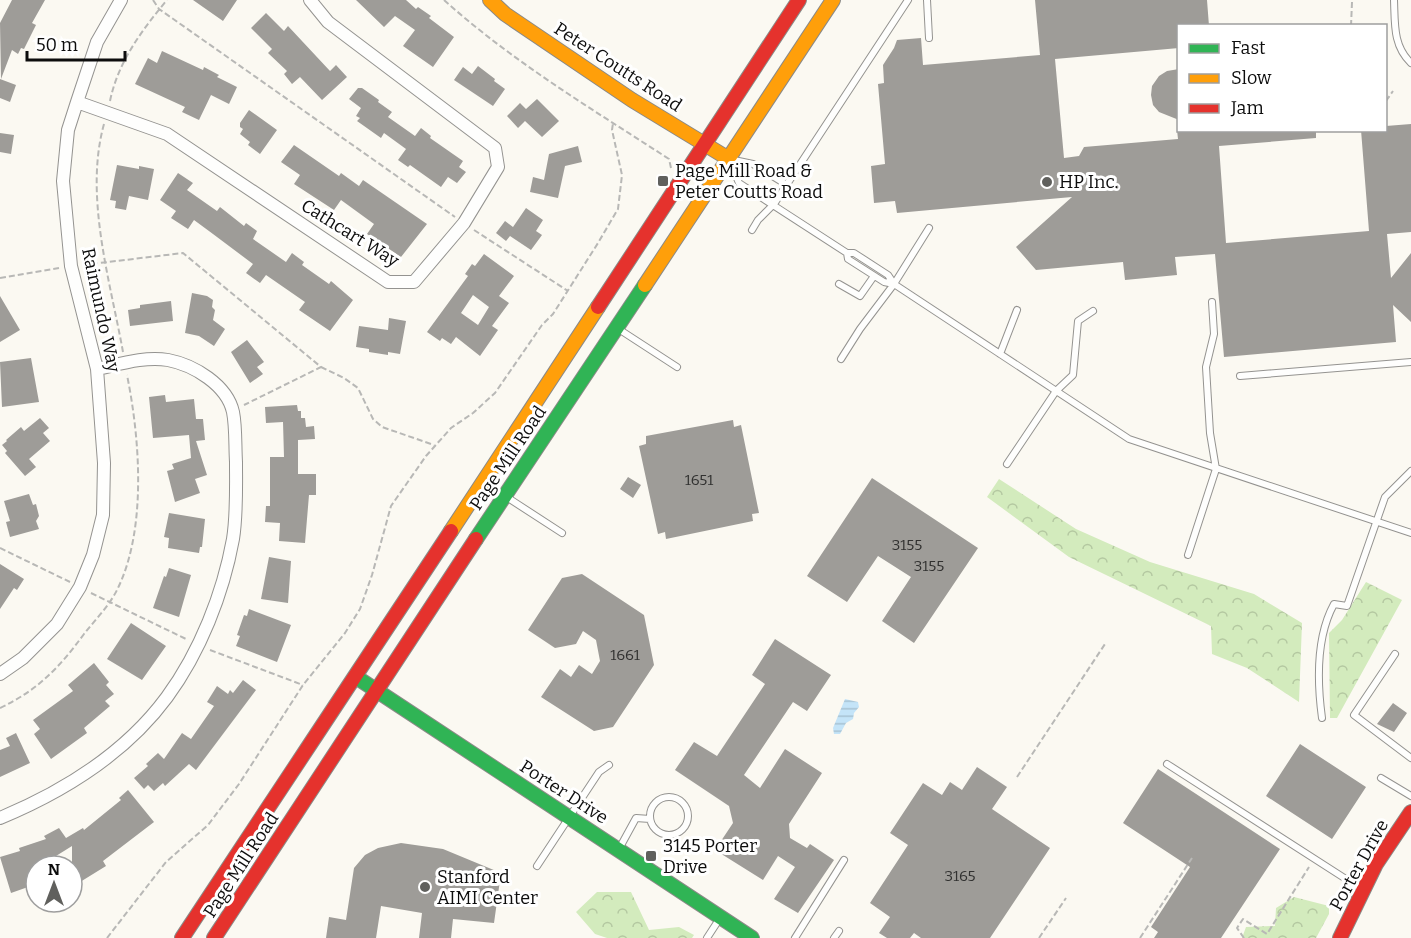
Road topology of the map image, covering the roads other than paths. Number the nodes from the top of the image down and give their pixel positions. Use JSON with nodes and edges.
{"nodes":[{"id":1,"x":121,"y":0,"type":"edge"},
{"id":2,"x":310,"y":0,"type":"edge"},
{"id":3,"x":490,"y":0,"type":"edge"},
{"id":4,"x":800,"y":0,"type":"edge"},
{"id":5,"x":833,"y":0,"type":"edge"},
{"id":6,"x":908,"y":0,"type":"edge"},
{"id":7,"x":927,"y":0,"type":"edge"},
{"id":8,"x":1394,"y":0,"type":"edge"},
{"id":9,"x":929,"y":38,"type":"dead end"},
{"id":10,"x":1411,"y":63,"type":"edge"},
{"id":11,"x":77,"y":102,"type":"junction"},
{"id":12,"x":705,"y":144,"type":"junction"},
{"id":13,"x":729,"y":159,"type":"junction"},
{"id":14,"x":787,"y":185,"type":"junction"},
{"id":15,"x":774,"y":204,"type":"junction"},
{"id":16,"x":929,"y":228,"type":"dead end"},
{"id":17,"x":752,"y":230,"type":"dead end"},
{"id":18,"x":847,"y":253,"type":"junction"},
{"id":19,"x":874,"y":276,"type":"junction"},
{"id":20,"x":840,"y":284,"type":"dead end"},
{"id":21,"x":894,"y":284,"type":"junction"},
{"id":22,"x":1212,"y":302,"type":"dead end"},
{"id":23,"x":1017,"y":310,"type":"dead end"},
{"id":24,"x":1093,"y":310,"type":"dead end"},
{"id":25,"x":617,"y":328,"type":"junction"},
{"id":26,"x":1000,"y":354,"type":"junction"},
{"id":27,"x":841,"y":359,"type":"dead end"},
{"id":28,"x":1411,"y":362,"type":"edge"},
{"id":29,"x":677,"y":367,"type":"dead end"},
{"id":30,"x":97,"y":369,"type":"junction"},
{"id":31,"x":1240,"y":376,"type":"dead end"},
{"id":32,"x":1056,"y":390,"type":"junction"},
{"id":33,"x":1007,"y":464,"type":"dead end"},
{"id":34,"x":1216,"y":469,"type":"junction"},
{"id":35,"x":1411,"y":471,"type":"edge"},
{"id":36,"x":505,"y":496,"type":"junction"},
{"id":37,"x":1378,"y":522,"type":"junction"},
{"id":38,"x":562,"y":533,"type":"dead end"},
{"id":39,"x":1411,"y":534,"type":"edge"},
{"id":40,"x":1188,"y":555,"type":"dead end"},
{"id":41,"x":1395,"y":654,"type":"dead end"},
{"id":42,"x":0,"y":674,"type":"edge"},
{"id":43,"x":356,"y":677,"type":"junction"},
{"id":44,"x":375,"y":690,"type":"junction"},
{"id":45,"x":1322,"y":718,"type":"dead end"},
{"id":46,"x":1411,"y":758,"type":"edge"},
{"id":47,"x":1167,"y":764,"type":"dead end"},
{"id":48,"x":609,"y":765,"type":"dead end"},
{"id":49,"x":1381,"y":778,"type":"dead end"},
{"id":50,"x":1411,"y":796,"type":"edge"},
{"id":51,"x":1411,"y":812,"type":"edge"},
{"id":52,"x":569,"y":817,"type":"junction"},
{"id":53,"x":0,"y":818,"type":"edge"},
{"id":54,"x":650,"y":819,"type":"junction"},
{"id":55,"x":619,"y":850,"type":"junction"},
{"id":56,"x":844,"y":860,"type":"dead end"},
{"id":57,"x":537,"y":866,"type":"dead end"},
{"id":58,"x":1363,"y":890,"type":"junction"},
{"id":59,"x":720,"y":918,"type":"junction"},
{"id":60,"x":839,"y":931,"type":"dead end"},
{"id":61,"x":182,"y":938,"type":"edge"},
{"id":62,"x":214,"y":938,"type":"edge"},
{"id":63,"x":707,"y":938,"type":"edge"},
{"id":64,"x":752,"y":938,"type":"edge"},
{"id":65,"x":795,"y":938,"type":"edge"},
{"id":66,"x":834,"y":938,"type":"edge"},
{"id":67,"x":1340,"y":938,"type":"edge"}],
"edges":[{"from":1,"to":11,"type":"street","name":"Raimundo Way"},
{"from":2,"to":11,"type":"street","name":"Cathcart Way"},
{"from":3,"to":12,"type":"main road","name":"Peter Coutts Road"},
{"from":4,"to":12,"type":"main road","name":"Page Mill Road"},
{"from":5,"to":13,"type":"main road","name":"Page Mill Road"},
{"from":6,"to":14,"type":"lane"},
{"from":7,"to":9,"type":"lane"},
{"from":8,"to":10,"type":"lane"},
{"from":11,"to":30,"type":"street","name":"Raimundo Way"},
{"from":12,"to":13,"type":"main road","name":"Peter Coutts Road"},
{"from":12,"to":43,"type":"main road","name":"Page Mill Road"},
{"from":13,"to":14,"type":"lane"},
{"from":13,"to":15,"type":"lane"},
{"from":13,"to":25,"type":"main road","name":"Page Mill Road"},
{"from":14,"to":15,"type":"lane"},
{"from":15,"to":17,"type":"lane"},
{"from":15,"to":18,"type":"lane"},
{"from":16,"to":21,"type":"lane"},
{"from":18,"to":19,"type":"lane"},
{"from":18,"to":21,"type":"lane"},
{"from":19,"to":20,"type":"lane"},
{"from":19,"to":21,"type":"lane"},
{"from":21,"to":26,"type":"lane"},
{"from":21,"to":27,"type":"lane"},
{"from":22,"to":34,"type":"lane"},
{"from":23,"to":26,"type":"lane"},
{"from":24,"to":32,"type":"lane"},
{"from":25,"to":29,"type":"lane"},
{"from":25,"to":36,"type":"main road","name":"Page Mill Road"},
{"from":26,"to":32,"type":"lane"},
{"from":28,"to":31,"type":"lane"},
{"from":30,"to":42,"type":"street","name":"Raimundo Way"},
{"from":30,"to":53,"type":"street"},
{"from":32,"to":33,"type":"lane"},
{"from":32,"to":34,"type":"lane"},
{"from":34,"to":37,"type":"lane"},
{"from":34,"to":40,"type":"lane"},
{"from":35,"to":37,"type":"lane"},
{"from":36,"to":38,"type":"lane"},
{"from":36,"to":44,"type":"main road","name":"Page Mill Road"},
{"from":37,"to":39,"type":"lane"},
{"from":37,"to":45,"type":"lane"},
{"from":41,"to":46,"type":"lane"},
{"from":43,"to":44,"type":"main road","name":"Porter Drive"},
{"from":43,"to":61,"type":"main road","name":"Page Mill Road"},
{"from":44,"to":52,"type":"main road","name":"Porter Drive"},
{"from":44,"to":62,"type":"main road","name":"Page Mill Road"},
{"from":47,"to":58,"type":"lane"},
{"from":48,"to":52,"type":"lane"},
{"from":49,"to":50,"type":"lane"},
{"from":51,"to":58,"type":"main road","name":"Porter Drive"},
{"from":52,"to":55,"type":"main road","name":"Porter Drive"},
{"from":52,"to":57,"type":"lane"},
{"from":54,"to":54,"type":"lane"},
{"from":54,"to":55,"type":"lane"},
{"from":55,"to":59,"type":"main road","name":"Porter Drive"},
{"from":56,"to":65,"type":"lane"},
{"from":58,"to":67,"type":"main road","name":"Porter Drive"},
{"from":59,"to":63,"type":"lane"},
{"from":59,"to":64,"type":"main road","name":"Porter Drive"},
{"from":60,"to":66,"type":"lane"}]}
